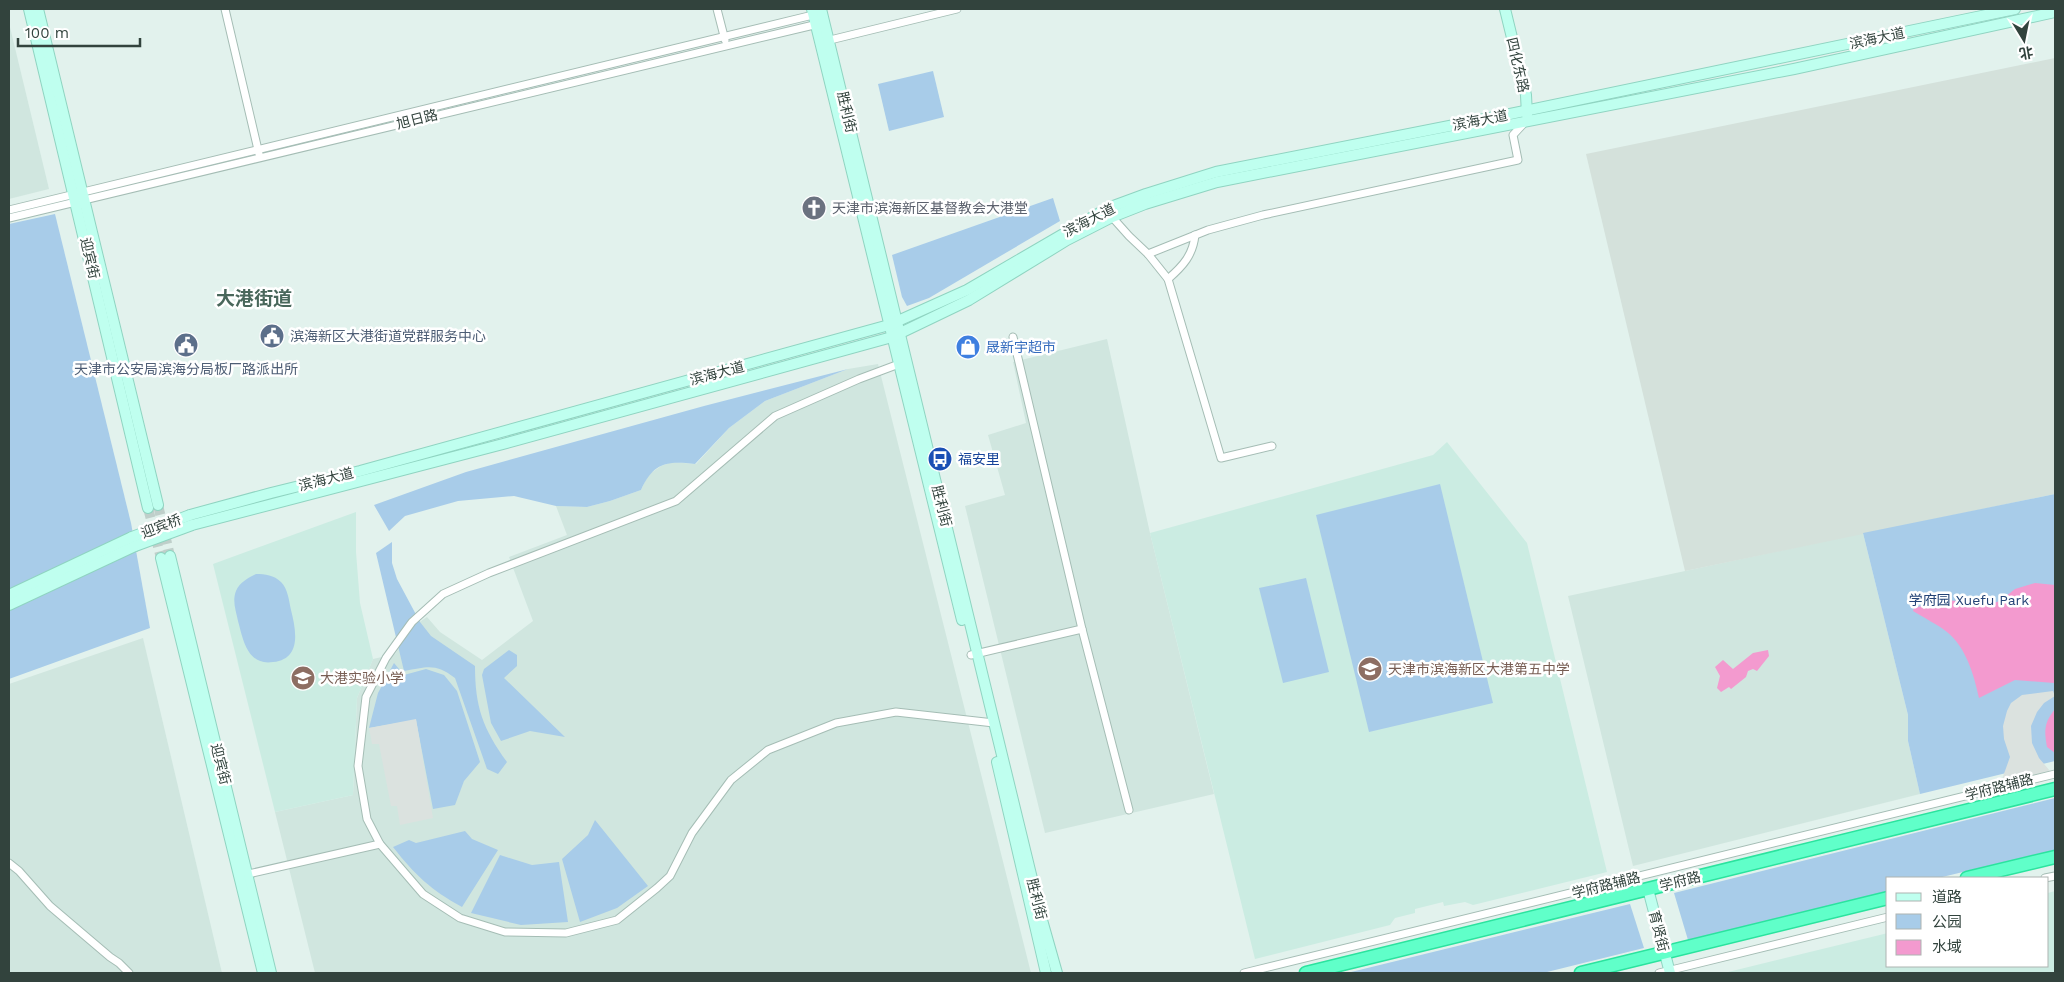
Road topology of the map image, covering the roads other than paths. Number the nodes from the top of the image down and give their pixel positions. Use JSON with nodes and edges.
{"nodes":[{"id":1,"x":30,"y":9,"type":"edge"},
{"id":2,"x":38,"y":9,"type":"edge"},
{"id":3,"x":226,"y":9,"type":"edge"},
{"id":4,"x":717,"y":9,"type":"edge"},
{"id":5,"x":957,"y":9,"type":"edge"},
{"id":6,"x":1505,"y":9,"type":"edge"},
{"id":7,"x":2015,"y":9,"type":"edge"},
{"id":8,"x":2055,"y":12,"type":"edge"},
{"id":9,"x":818,"y":15,"type":"edge"},
{"id":10,"x":724,"y":37,"type":"junction"},
{"id":11,"x":825,"y":42,"type":"junction"},
{"id":12,"x":726,"y":46,"type":"junction"},
{"id":13,"x":1527,"y":110,"type":"junction"},
{"id":14,"x":1527,"y":121,"type":"junction"},
{"id":15,"x":258,"y":153,"type":"junction"},
{"id":16,"x":80,"y":197,"type":"junction"},
{"id":17,"x":9,"y":210,"type":"edge"},
{"id":18,"x":1112,"y":217,"type":"junction"},
{"id":19,"x":9,"y":218,"type":"edge"},
{"id":20,"x":1195,"y":235,"type":"junction"},
{"id":21,"x":1148,"y":254,"type":"junction"},
{"id":22,"x":1168,"y":279,"type":"junction"},
{"id":23,"x":893,"y":323,"type":"junction"},
{"id":24,"x":896,"y":335,"type":"junction"},
{"id":25,"x":1013,"y":337,"type":"dead end"},
{"id":26,"x":899,"y":364,"type":"junction"},
{"id":27,"x":1272,"y":446,"type":"dead end"},
{"id":28,"x":153,"y":506,"type":"tunnel mouth"},
{"id":29,"x":191,"y":520,"type":"junction"},
{"id":30,"x":134,"y":542,"type":"junction"},
{"id":31,"x":165,"y":557,"type":"tunnel mouth"},
{"id":32,"x":9,"y":595,"type":"edge"},
{"id":33,"x":9,"y":605,"type":"edge"},
{"id":34,"x":1082,"y":629,"type":"junction"},
{"id":35,"x":974,"y":654,"type":"junction"},
{"id":36,"x":991,"y":723,"type":"junction"},
{"id":37,"x":2055,"y":774,"type":"edge"},
{"id":38,"x":2055,"y":789,"type":"edge"},
{"id":39,"x":1129,"y":810,"type":"dead end"},
{"id":40,"x":380,"y":844,"type":"junction"},
{"id":41,"x":2055,"y":857,"type":"edge"},
{"id":42,"x":9,"y":863,"type":"edge"},
{"id":43,"x":243,"y":875,"type":"junction"},
{"id":44,"x":1971,"y":877,"type":"edge"},
{"id":45,"x":1648,"y":889,"type":"junction"},
{"id":46,"x":1886,"y":898,"type":"edge"},
{"id":47,"x":1886,"y":917,"type":"edge"},
{"id":48,"x":1664,"y":953,"type":"junction"},
{"id":49,"x":1666,"y":972,"type":"edge"},
{"id":50,"x":129,"y":973,"type":"edge"},
{"id":51,"x":263,"y":973,"type":"edge"},
{"id":52,"x":271,"y":973,"type":"edge"},
{"id":53,"x":1046,"y":973,"type":"edge"},
{"id":54,"x":1057,"y":973,"type":"edge"},
{"id":55,"x":1244,"y":973,"type":"edge"},
{"id":56,"x":1306,"y":973,"type":"edge"},
{"id":57,"x":1581,"y":973,"type":"edge"}],
"edges":[{"from":1,"to":16,"type":"main road","name":"迎宾街"},
{"from":2,"to":16,"type":"main road","name":"迎宾街"},
{"from":3,"to":15,"type":"street"},
{"from":4,"to":10,"type":"street"},
{"from":5,"to":11,"type":"street"},
{"from":6,"to":13,"type":"main road","name":"四化东路"},
{"from":7,"to":13,"type":"main road","name":"滨海大道"},
{"from":8,"to":14,"type":"main road","name":"滨海大道"},
{"from":9,"to":10,"type":"street","name":"旭日路"},
{"from":9,"to":11,"type":"main road","name":"胜利街"},
{"from":9,"to":12,"type":"street","name":"旭日路"},
{"from":10,"to":12,"type":"street"},
{"from":10,"to":15,"type":"street","name":"旭日路"},
{"from":11,"to":23,"type":"main road","name":"胜利街"},
{"from":12,"to":15,"type":"street","name":"旭日路"},
{"from":13,"to":14,"type":"main road","name":"四化东路"},
{"from":13,"to":23,"type":"main road","name":"滨海大道"},
{"from":14,"to":18,"type":"main road","name":"滨海大道"},
{"from":14,"to":20,"type":"street"},
{"from":15,"to":16,"type":"street","name":"旭日路"},
{"from":16,"to":17,"type":"street","name":"旭日路"},
{"from":16,"to":19,"type":"street","name":"旭日路"},
{"from":16,"to":28,"type":"main road","name":"迎宾街"},
{"from":18,"to":21,"type":"street"},
{"from":18,"to":24,"type":"main road","name":"滨海大道"},
{"from":20,"to":21,"type":"street"},
{"from":20,"to":22,"type":"street"},
{"from":21,"to":22,"type":"street"},
{"from":22,"to":27,"type":"street"},
{"from":23,"to":24,"type":"main road","name":"胜利街"},
{"from":23,"to":29,"type":"main road","name":"滨海大道"},
{"from":24,"to":26,"type":"main road","name":"胜利街"},
{"from":24,"to":29,"type":"main road","name":"滨海大道"},
{"from":24,"to":35,"type":"main road","name":"胜利街"},
{"from":25,"to":34,"type":"street"},
{"from":26,"to":35,"type":"main road","name":"胜利街"},
{"from":26,"to":40,"type":"street"},
{"from":29,"to":30,"type":"main road","name":"迎宾桥","bridge":true},
{"from":30,"to":32,"type":"main road"},
{"from":30,"to":33,"type":"main road"},
{"from":31,"to":43,"type":"main road","name":"迎宾街"},
{"from":34,"to":35,"type":"street"},
{"from":34,"to":39,"type":"street"},
{"from":35,"to":36,"type":"main road","name":"胜利街"},
{"from":36,"to":40,"type":"street"},
{"from":36,"to":53,"type":"main road","name":"胜利街"},
{"from":36,"to":54,"type":"main road","name":"胜利街"},
{"from":37,"to":55,"type":"street","name":"学府路辅路"},
{"from":38,"to":45,"type":"highway","name":"学府路"},
{"from":40,"to":43,"type":"street"},
{"from":41,"to":44,"type":"highway"},
{"from":42,"to":50,"type":"street"},
{"from":43,"to":51,"type":"main road","name":"迎宾街"},
{"from":43,"to":52,"type":"main road","name":"迎宾街"},
{"from":45,"to":48,"type":"main road","name":"育贤街"},
{"from":45,"to":56,"type":"highway","name":"学府路"},
{"from":46,"to":48,"type":"highway"},
{"from":47,"to":49,"type":"street"},
{"from":48,"to":49,"type":"main road","name":"育贤街"},
{"from":48,"to":57,"type":"highway"}]}
